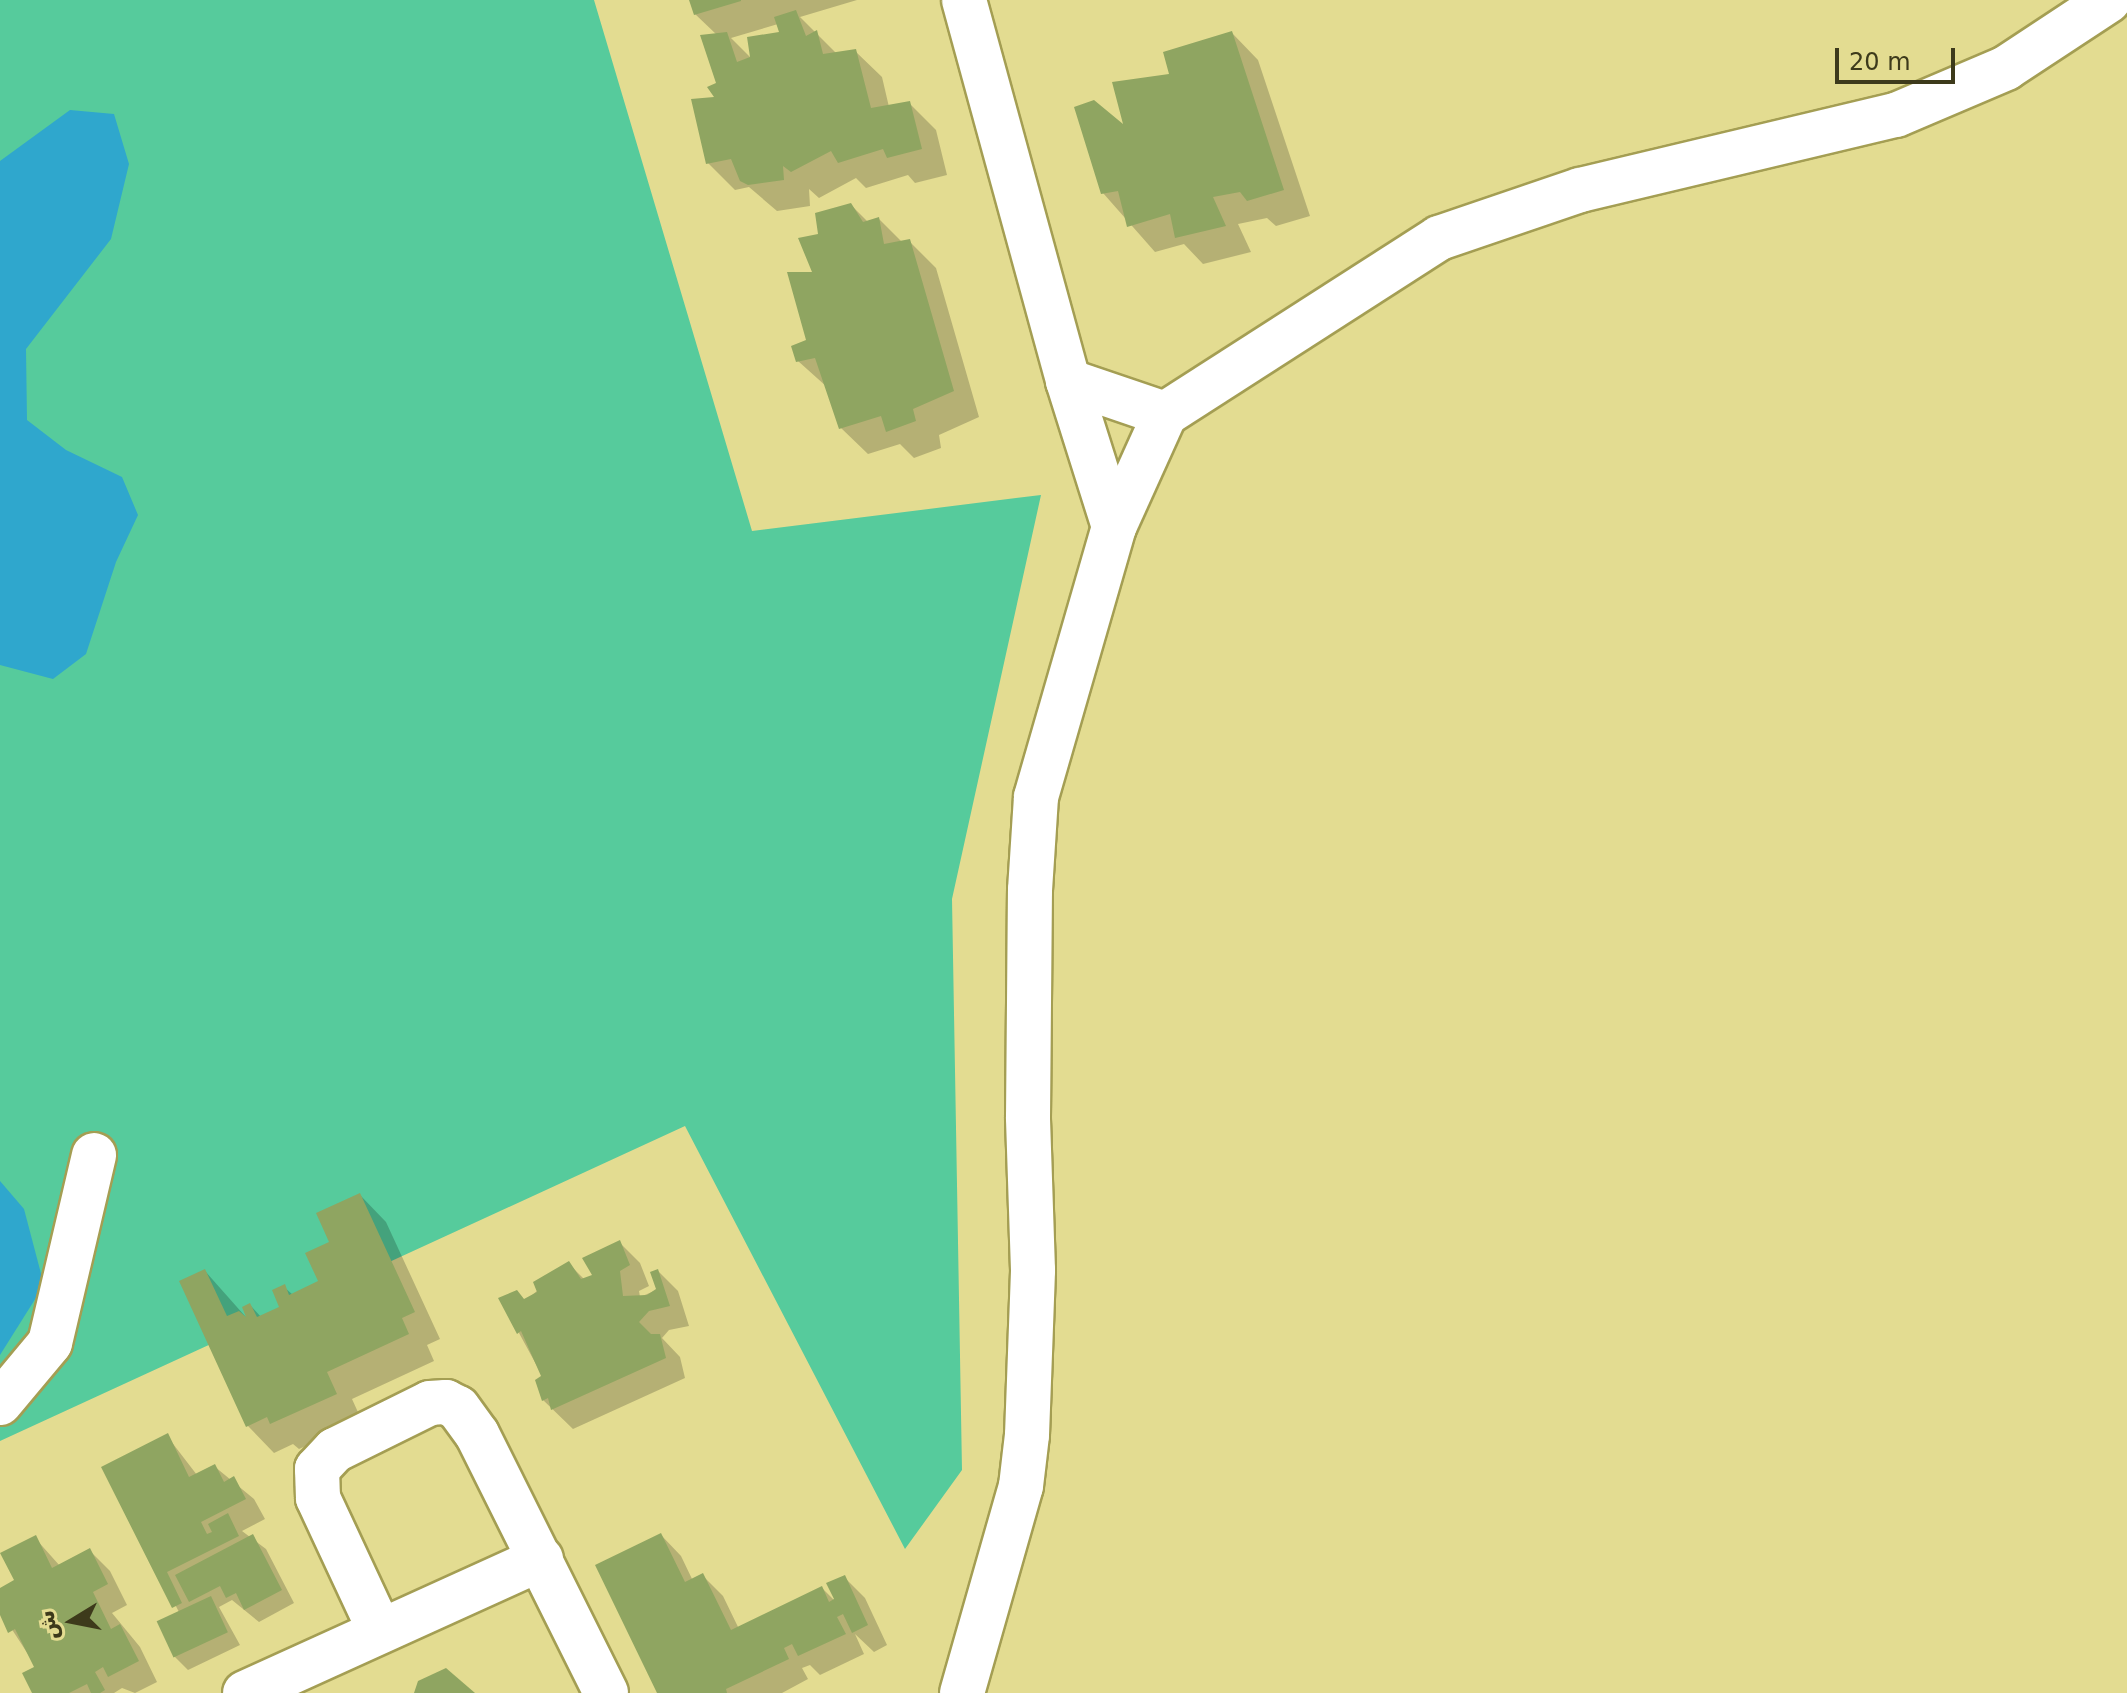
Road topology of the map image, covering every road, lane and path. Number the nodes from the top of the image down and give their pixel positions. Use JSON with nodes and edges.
{"nodes":[{"id":1,"x":964,"y":0,"type":"edge"},
{"id":2,"x":2109,"y":0,"type":"edge"},
{"id":3,"x":1068,"y":381,"type":"junction"},
{"id":4,"x":1165,"y":414,"type":"junction"},
{"id":5,"x":1114,"y":527,"type":"junction"},
{"id":6,"x":94,"y":1155,"type":"dead end"},
{"id":7,"x":0,"y":1403,"type":"edge"},
{"id":8,"x":541,"y":1559,"type":"junction"},
{"id":9,"x":380,"y":1631,"type":"junction"},
{"id":10,"x":245,"y":1693,"type":"edge"},
{"id":11,"x":606,"y":1693,"type":"edge"},
{"id":12,"x":962,"y":1693,"type":"edge"}],
"edges":[{"from":1,"to":3,"type":"street"},
{"from":2,"to":4,"type":"street"},
{"from":3,"to":4,"type":"street"},
{"from":3,"to":5,"type":"street"},
{"from":4,"to":5,"type":"street"},
{"from":5,"to":12,"type":"street"},
{"from":6,"to":7,"type":"street"},
{"from":8,"to":9,"type":"street"},
{"from":8,"to":9,"type":"street"},
{"from":8,"to":11,"type":"street"},
{"from":9,"to":10,"type":"street"}]}
